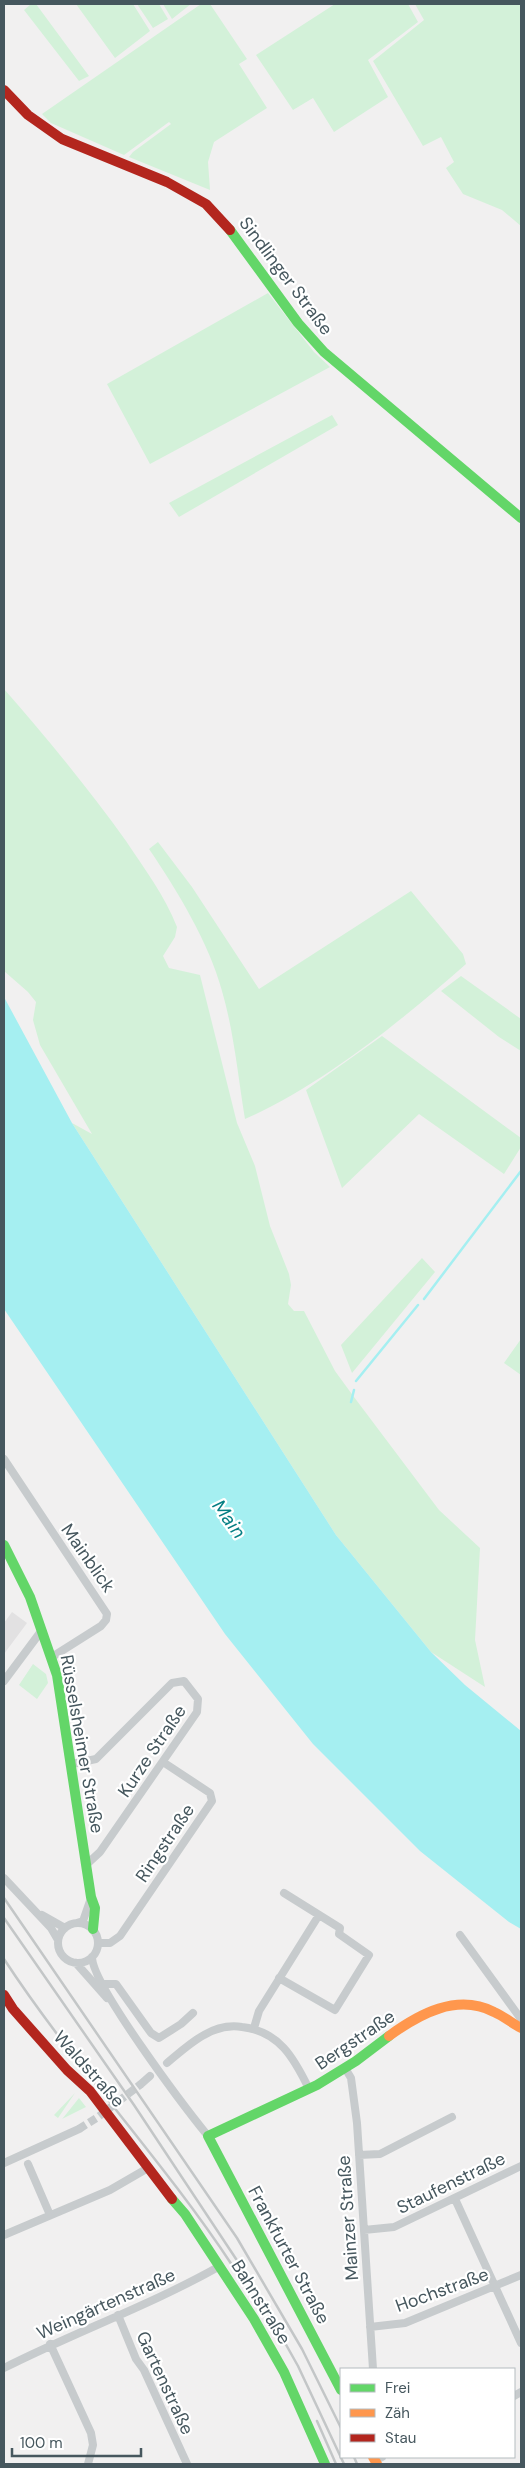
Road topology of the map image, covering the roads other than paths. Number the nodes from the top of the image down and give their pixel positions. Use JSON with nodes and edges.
{"nodes":[{"id":1,"x":4,"y":90,"type":"edge"},
{"id":2,"x":521,"y":518,"type":"edge"},
{"id":3,"x":4,"y":1459,"type":"edge"},
{"id":4,"x":5,"y":1551,"type":"edge"},
{"id":5,"x":42,"y":1630,"type":"junction"},
{"id":6,"x":52,"y":1657,"type":"junction"},
{"id":7,"x":4,"y":1681,"type":"edge"},
{"id":8,"x":163,"y":1762,"type":"junction"},
{"id":9,"x":72,"y":1764,"type":"junction"},
{"id":10,"x":86,"y":1864,"type":"junction"},
{"id":11,"x":4,"y":1878,"type":"edge"},
{"id":12,"x":284,"y":1893,"type":"dead end"},
{"id":13,"x":91,"y":1897,"type":"junction"},
{"id":14,"x":38,"y":1913,"type":"junction"},
{"id":15,"x":319,"y":1915,"type":"junction"},
{"id":16,"x":77,"y":1923,"type":"junction"},
{"id":17,"x":65,"y":1928,"type":"junction"},
{"id":18,"x":93,"y":1929,"type":"junction"},
{"id":19,"x":460,"y":1935,"type":"dead end"},
{"id":20,"x":58,"y":1942,"type":"junction"},
{"id":21,"x":98,"y":1943,"type":"junction"},
{"id":22,"x":92,"y":1957,"type":"junction"},
{"id":23,"x":76,"y":1963,"type":"junction"},
{"id":24,"x":279,"y":1978,"type":"junction"},
{"id":25,"x":102,"y":1984,"type":"junction"},
{"id":26,"x":4,"y":1995,"type":"edge"},
{"id":27,"x":112,"y":2002,"type":"junction"},
{"id":28,"x":193,"y":2014,"type":"dead end"},
{"id":29,"x":521,"y":2019,"type":"edge"},
{"id":30,"x":254,"y":2028,"type":"junction"},
{"id":31,"x":521,"y":2028,"type":"edge"},
{"id":32,"x":167,"y":2063,"type":"dead end"},
{"id":33,"x":345,"y":2068,"type":"junction"},
{"id":34,"x":150,"y":2076,"type":"dead end"},
{"id":35,"x":141,"y":2084,"type":"tunnel mouth"},
{"id":36,"x":309,"y":2089,"type":"junction"},
{"id":37,"x":452,"y":2117,"type":"dead end"},
{"id":38,"x":79,"y":2129,"type":"tunnel mouth"},
{"id":39,"x":208,"y":2136,"type":"junction"},
{"id":40,"x":359,"y":2155,"type":"junction"},
{"id":41,"x":4,"y":2163,"type":"edge"},
{"id":42,"x":28,"y":2164,"type":"dead end"},
{"id":43,"x":521,"y":2166,"type":"edge"},
{"id":44,"x":148,"y":2168,"type":"junction"},
{"id":45,"x":455,"y":2199,"type":"junction"},
{"id":46,"x":50,"y":2215,"type":"junction"},
{"id":47,"x":364,"y":2230,"type":"junction"},
{"id":48,"x":4,"y":2235,"type":"edge"},
{"id":49,"x":220,"y":2266,"type":"junction"},
{"id":50,"x":521,"y":2275,"type":"edge"},
{"id":51,"x":496,"y":2287,"type":"junction"},
{"id":52,"x":118,"y":2315,"type":"junction"},
{"id":53,"x":370,"y":2326,"type":"junction"},
{"id":54,"x":521,"y":2343,"type":"edge"},
{"id":55,"x":50,"y":2344,"type":"junction"},
{"id":56,"x":4,"y":2368,"type":"edge"},
{"id":57,"x":373,"y":2368,"type":"edge"},
{"id":58,"x":340,"y":2388,"type":"edge"},
{"id":59,"x":88,"y":2464,"type":"edge"},
{"id":60,"x":186,"y":2464,"type":"edge"},
{"id":61,"x":325,"y":2464,"type":"edge"}],
"edges":[{"from":1,"to":2,"type":"street","name":"Sindlinger Straße"},
{"from":3,"to":6,"type":"street","name":"Mainblick"},
{"from":4,"to":5,"type":"street","name":"Rüsselsheimer Straße"},
{"from":5,"to":6,"type":"street","name":"Rüsselsheimer Straße"},
{"from":5,"to":7,"type":"street"},
{"from":6,"to":9,"type":"street","name":"Rüsselsheimer Straße"},
{"from":8,"to":9,"type":"street","name":"Kurze Straße"},
{"from":8,"to":10,"type":"street","name":"Kurze Straße"},
{"from":8,"to":21,"type":"street","name":"Ringstraße"},
{"from":9,"to":10,"type":"street","name":"Rüsselsheimer Straße"},
{"from":10,"to":13,"type":"street","name":"Rüsselsheimer Straße"},
{"from":11,"to":14,"type":"street"},
{"from":12,"to":15,"type":"street"},
{"from":13,"to":16,"type":"street","name":"Rüsselsheimer Straße"},
{"from":13,"to":18,"type":"street","name":"Rüsselsheimer Straße"},
{"from":14,"to":17,"type":"street"},
{"from":14,"to":20,"type":"street"},
{"from":15,"to":24,"type":"street"},
{"from":15,"to":24,"type":"street"},
{"from":16,"to":17,"type":"street"},
{"from":16,"to":18,"type":"street"},
{"from":17,"to":20,"type":"street"},
{"from":18,"to":21,"type":"street"},
{"from":19,"to":29,"type":"street"},
{"from":20,"to":23,"type":"street"},
{"from":21,"to":22,"type":"street"},
{"from":22,"to":23,"type":"street"},
{"from":22,"to":25,"type":"street"},
{"from":23,"to":27,"type":"street"},
{"from":24,"to":30,"type":"street"},
{"from":25,"to":27,"type":"street"},
{"from":25,"to":28,"type":"street"},
{"from":26,"to":44,"type":"street","name":"Waldstraße"},
{"from":27,"to":39,"type":"street"},
{"from":30,"to":32,"type":"street"},
{"from":30,"to":36,"type":"street"},
{"from":31,"to":33,"type":"street","name":"Bergstraße"},
{"from":33,"to":36,"type":"street","name":"Bergstraße"},
{"from":33,"to":40,"type":"street","name":"Mainzer Straße"},
{"from":34,"to":35,"type":"street"},
{"from":36,"to":39,"type":"street","name":"Bergstraße"},
{"from":37,"to":40,"type":"street"},
{"from":38,"to":41,"type":"street"},
{"from":39,"to":58,"type":"street","name":"Frankfurter Straße"},
{"from":40,"to":47,"type":"street","name":"Mainzer Straße"},
{"from":42,"to":46,"type":"street"},
{"from":43,"to":45,"type":"street","name":"Staufenstraße"},
{"from":44,"to":46,"type":"street"},
{"from":44,"to":49,"type":"street","name":"Bahnstraße"},
{"from":45,"to":47,"type":"street","name":"Staufenstraße"},
{"from":45,"to":51,"type":"street"},
{"from":46,"to":48,"type":"street"},
{"from":47,"to":53,"type":"street","name":"Mainzer Straße"},
{"from":49,"to":52,"type":"street","name":"Weingärtenstraße"},
{"from":49,"to":61,"type":"street","name":"Bahnstraße"},
{"from":50,"to":51,"type":"street","name":"Hochstraße"},
{"from":51,"to":53,"type":"street","name":"Hochstraße"},
{"from":51,"to":54,"type":"street"},
{"from":52,"to":55,"type":"street","name":"Weingärtenstraße"},
{"from":52,"to":60,"type":"street","name":"Gartenstraße"},
{"from":53,"to":57,"type":"street","name":"Mainzer Straße"},
{"from":55,"to":56,"type":"street","name":"Weingärtenstraße"},
{"from":55,"to":59,"type":"street"}]}
